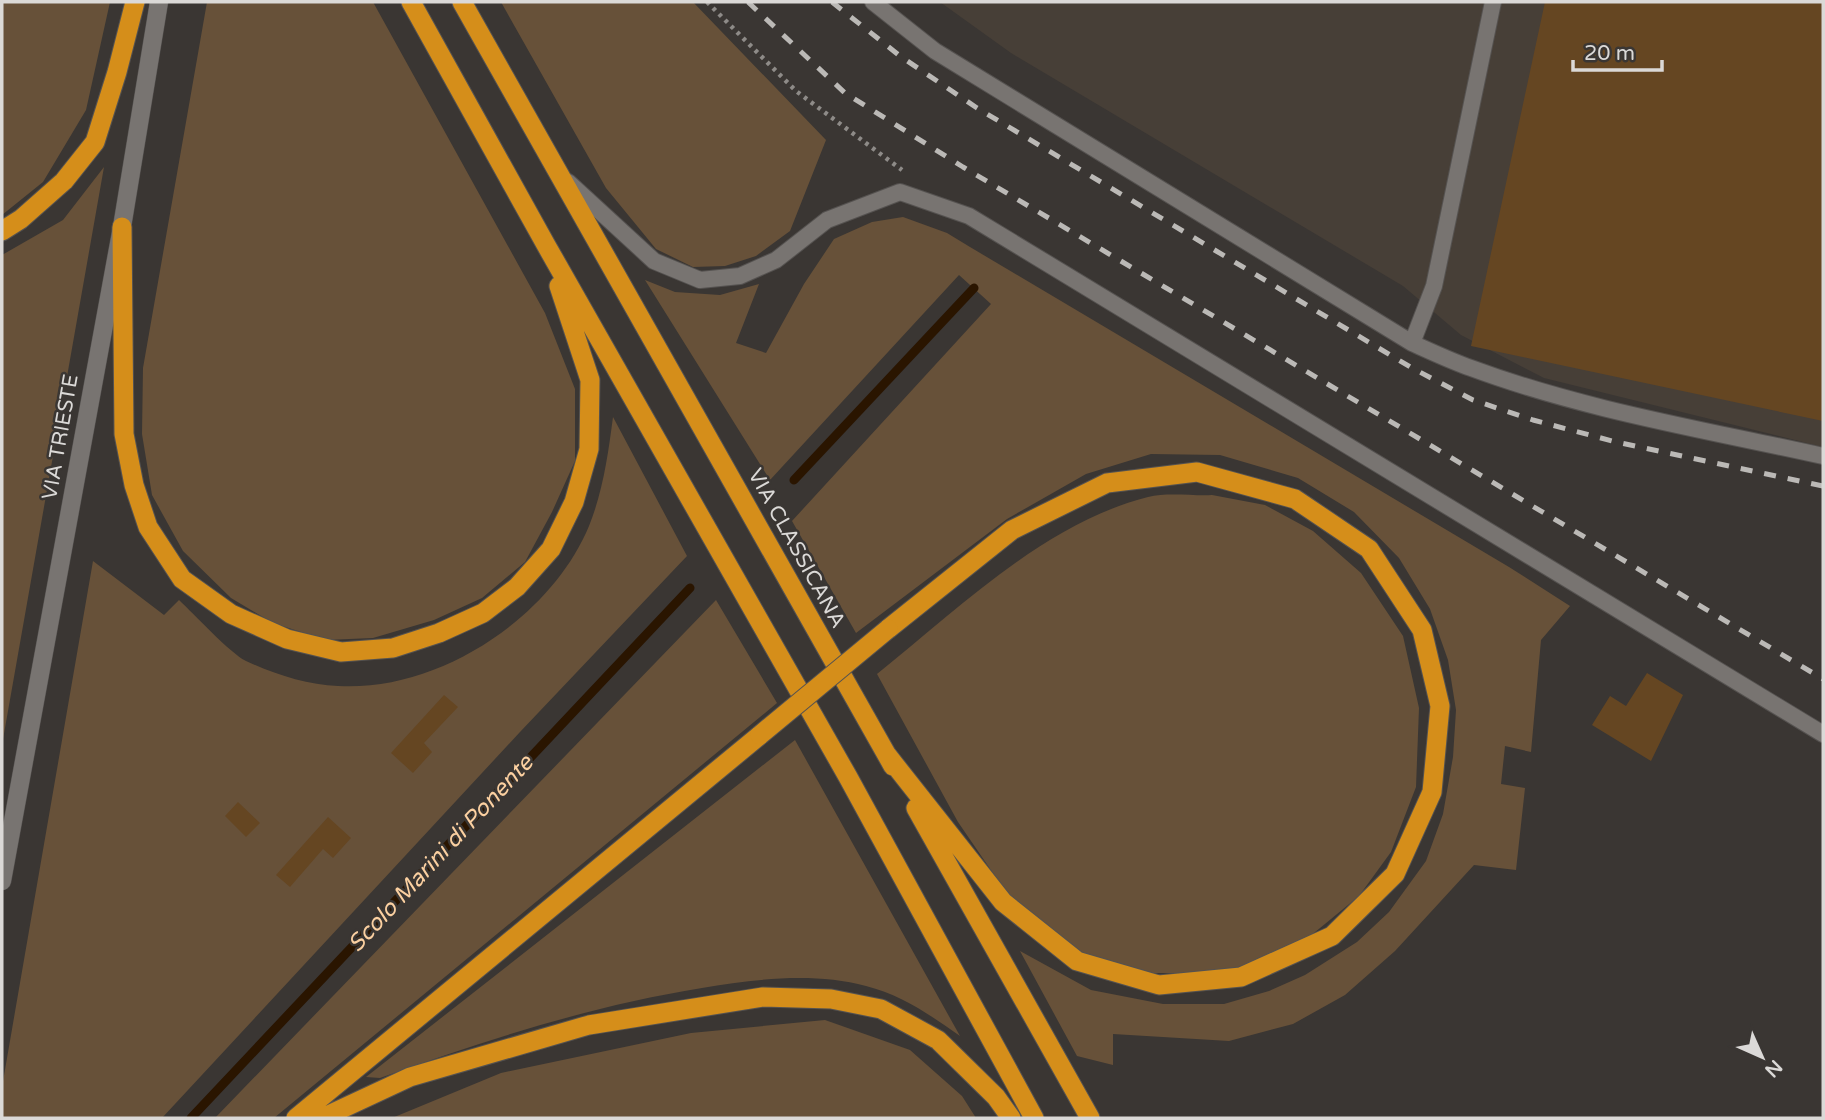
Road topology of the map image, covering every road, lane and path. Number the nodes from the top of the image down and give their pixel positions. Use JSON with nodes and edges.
{"nodes":[{"id":1,"x":135,"y":2,"type":"edge"},
{"id":2,"x":159,"y":2,"type":"edge"},
{"id":3,"x":411,"y":2,"type":"edge"},
{"id":4,"x":463,"y":2,"type":"edge"},
{"id":5,"x":708,"y":2,"type":"edge"},
{"id":6,"x":873,"y":2,"type":"edge"},
{"id":7,"x":1493,"y":2,"type":"edge"},
{"id":8,"x":905,"y":172,"type":"dead end"},
{"id":9,"x":560,"y":175,"type":"junction"},
{"id":10,"x":122,"y":227,"type":"junction"},
{"id":11,"x":2,"y":231,"type":"edge"},
{"id":12,"x":545,"y":245,"type":"junction"},
{"id":13,"x":1412,"y":343,"type":"junction"},
{"id":14,"x":1823,"y":456,"type":"edge"},
{"id":15,"x":1823,"y":734,"type":"edge"},
{"id":16,"x":887,"y":755,"type":"junction"},
{"id":17,"x":2,"y":881,"type":"edge"},
{"id":18,"x":296,"y":1118,"type":"edge"},
{"id":19,"x":322,"y":1118,"type":"edge"},
{"id":20,"x":1011,"y":1118,"type":"edge"},
{"id":21,"x":1034,"y":1118,"type":"edge"},
{"id":22,"x":1090,"y":1118,"type":"edge"}],
"edges":[{"from":1,"to":11,"type":"highway"},
{"from":2,"to":10,"type":"main road","name":"VIA TRIESTE"},
{"from":3,"to":12,"type":"highway"},
{"from":4,"to":9,"type":"highway","name":"VIA CLASSICANA"},
{"from":5,"to":8,"type":"path"},
{"from":6,"to":13,"type":"lane"},
{"from":7,"to":13,"type":"lane"},
{"from":9,"to":15,"type":"lane"},
{"from":9,"to":16,"type":"highway","name":"VIA CLASSICANA"},
{"from":10,"to":12,"type":"highway"},
{"from":10,"to":17,"type":"main road","name":"VIA TRIESTE"},
{"from":12,"to":21,"type":"highway"},
{"from":13,"to":14,"type":"lane"},
{"from":16,"to":18,"type":"highway","bridge":true},
{"from":16,"to":22,"type":"highway","name":"VIA CLASSICANA"},
{"from":19,"to":20,"type":"highway"}]}
